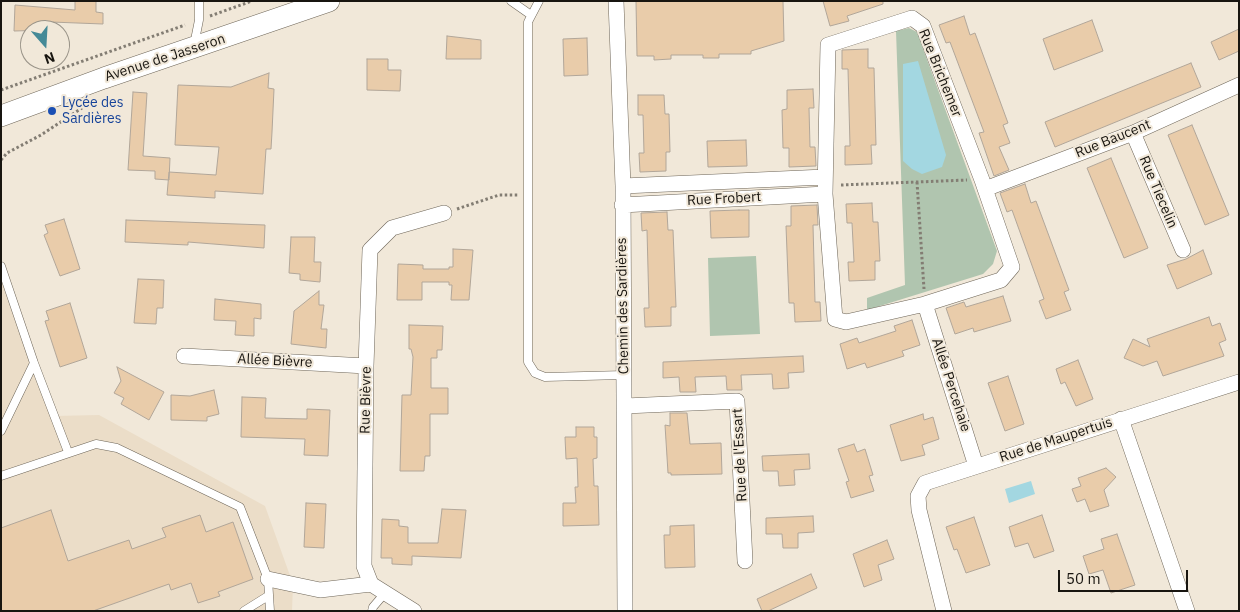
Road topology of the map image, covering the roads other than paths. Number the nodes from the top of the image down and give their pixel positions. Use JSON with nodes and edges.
{"nodes":[{"id":1,"x":199,"y":1,"type":"edge"},
{"id":2,"x":288,"y":1,"type":"edge"},
{"id":3,"x":329,"y":1,"type":"edge"},
{"id":4,"x":511,"y":1,"type":"edge"},
{"id":5,"x":539,"y":1,"type":"edge"},
{"id":6,"x":616,"y":1,"type":"edge"},
{"id":7,"x":531,"y":14,"type":"junction"},
{"id":8,"x":196,"y":35,"type":"junction"},
{"id":9,"x":1239,"y":85,"type":"edge"},
{"id":10,"x":1,"y":101,"type":"edge"},
{"id":11,"x":1,"y":116,"type":"edge"},
{"id":12,"x":1133,"y":133,"type":"junction"},
{"id":13,"x":984,"y":184,"type":"junction"},
{"id":14,"x":623,"y":186,"type":"junction"},
{"id":15,"x":825,"y":186,"type":"junction"},
{"id":16,"x":622,"y":204,"type":"junction"},
{"id":17,"x":444,"y":213,"type":"road end"},
{"id":18,"x":1183,"y":250,"type":"dead end"},
{"id":19,"x":1,"y":266,"type":"edge"},
{"id":20,"x":925,"y":304,"type":"junction"},
{"id":21,"x":184,"y":356,"type":"dead end"},
{"id":22,"x":34,"y":362,"type":"junction"},
{"id":23,"x":366,"y":366,"type":"junction"},
{"id":24,"x":624,"y":375,"type":"junction"},
{"id":25,"x":1239,"y":382,"type":"edge"},
{"id":26,"x":626,"y":406,"type":"junction"},
{"id":27,"x":1121,"y":419,"type":"junction"},
{"id":28,"x":1,"y":431,"type":"edge"},
{"id":29,"x":68,"y":452,"type":"junction"},
{"id":30,"x":976,"y":466,"type":"junction"},
{"id":31,"x":1,"y":476,"type":"edge"},
{"id":32,"x":745,"y":561,"type":"dead end"},
{"id":33,"x":268,"y":579,"type":"junction"},
{"id":34,"x":371,"y":584,"type":"junction"},
{"id":35,"x":385,"y":593,"type":"junction"},
{"id":36,"x":268,"y":596,"type":"junction"},
{"id":37,"x":244,"y":611,"type":"edge"},
{"id":38,"x":270,"y":611,"type":"edge"},
{"id":39,"x":372,"y":611,"type":"edge"},
{"id":40,"x":414,"y":611,"type":"edge"},
{"id":41,"x":625,"y":611,"type":"edge"},
{"id":42,"x":944,"y":611,"type":"edge"},
{"id":43,"x":1187,"y":611,"type":"edge"}],
"edges":[{"from":1,"to":8,"type":"lane"},
{"from":2,"to":8,"type":"main road","name":"Avenue de Jasseron"},
{"from":3,"to":8,"type":"main road","name":"Avenue de Jasseron"},
{"from":4,"to":7,"type":"lane"},
{"from":5,"to":7,"type":"lane"},
{"from":6,"to":14,"type":"street","name":"Chemin des Sardières"},
{"from":7,"to":24,"type":"lane"},
{"from":8,"to":10,"type":"main road","name":"Avenue de Jasseron"},
{"from":8,"to":11,"type":"main road","name":"Avenue de Jasseron"},
{"from":9,"to":12,"type":"street","name":"Rue Baucent"},
{"from":12,"to":13,"type":"street","name":"Rue Baucent"},
{"from":12,"to":18,"type":"street","name":"Rue Tiecelin"},
{"from":13,"to":15,"type":"street","name":"Rue Brichemer"},
{"from":13,"to":20,"type":"street","name":"Rue Brichemer"},
{"from":14,"to":15,"type":"street","name":"Rue Frobert"},
{"from":14,"to":16,"type":"street","name":"Chemin des Sardières"},
{"from":15,"to":16,"type":"street","name":"Rue Frobert"},
{"from":15,"to":20,"type":"street","name":"Rue Brichemer"},
{"from":16,"to":24,"type":"street","name":"Chemin des Sardières"},
{"from":17,"to":23,"type":"street","name":"Rue Bièvre"},
{"from":19,"to":22,"type":"lane"},
{"from":20,"to":30,"type":"street","name":"Allée Percehaie"},
{"from":21,"to":23,"type":"street","name":"Allée Bièvre"},
{"from":22,"to":28,"type":"lane"},
{"from":22,"to":29,"type":"lane"},
{"from":23,"to":34,"type":"street","name":"Rue Bièvre"},
{"from":24,"to":26,"type":"street","name":"Chemin des Sardières"},
{"from":25,"to":27,"type":"street"},
{"from":26,"to":32,"type":"street","name":"Rue de l'Essart"},
{"from":26,"to":41,"type":"street","name":"Chemin des Sardières"},
{"from":27,"to":30,"type":"street","name":"Rue de Maupertuis"},
{"from":27,"to":43,"type":"street","name":"Rue de Maupertuis"},
{"from":29,"to":31,"type":"lane"},
{"from":29,"to":33,"type":"lane"},
{"from":30,"to":42,"type":"street","name":"Rue de Maupertuis"},
{"from":33,"to":34,"type":"street"},
{"from":33,"to":36,"type":"lane"},
{"from":34,"to":35,"type":"street"},
{"from":35,"to":39,"type":"lane"},
{"from":35,"to":40,"type":"street"},
{"from":36,"to":37,"type":"lane"},
{"from":36,"to":38,"type":"lane"}]}
